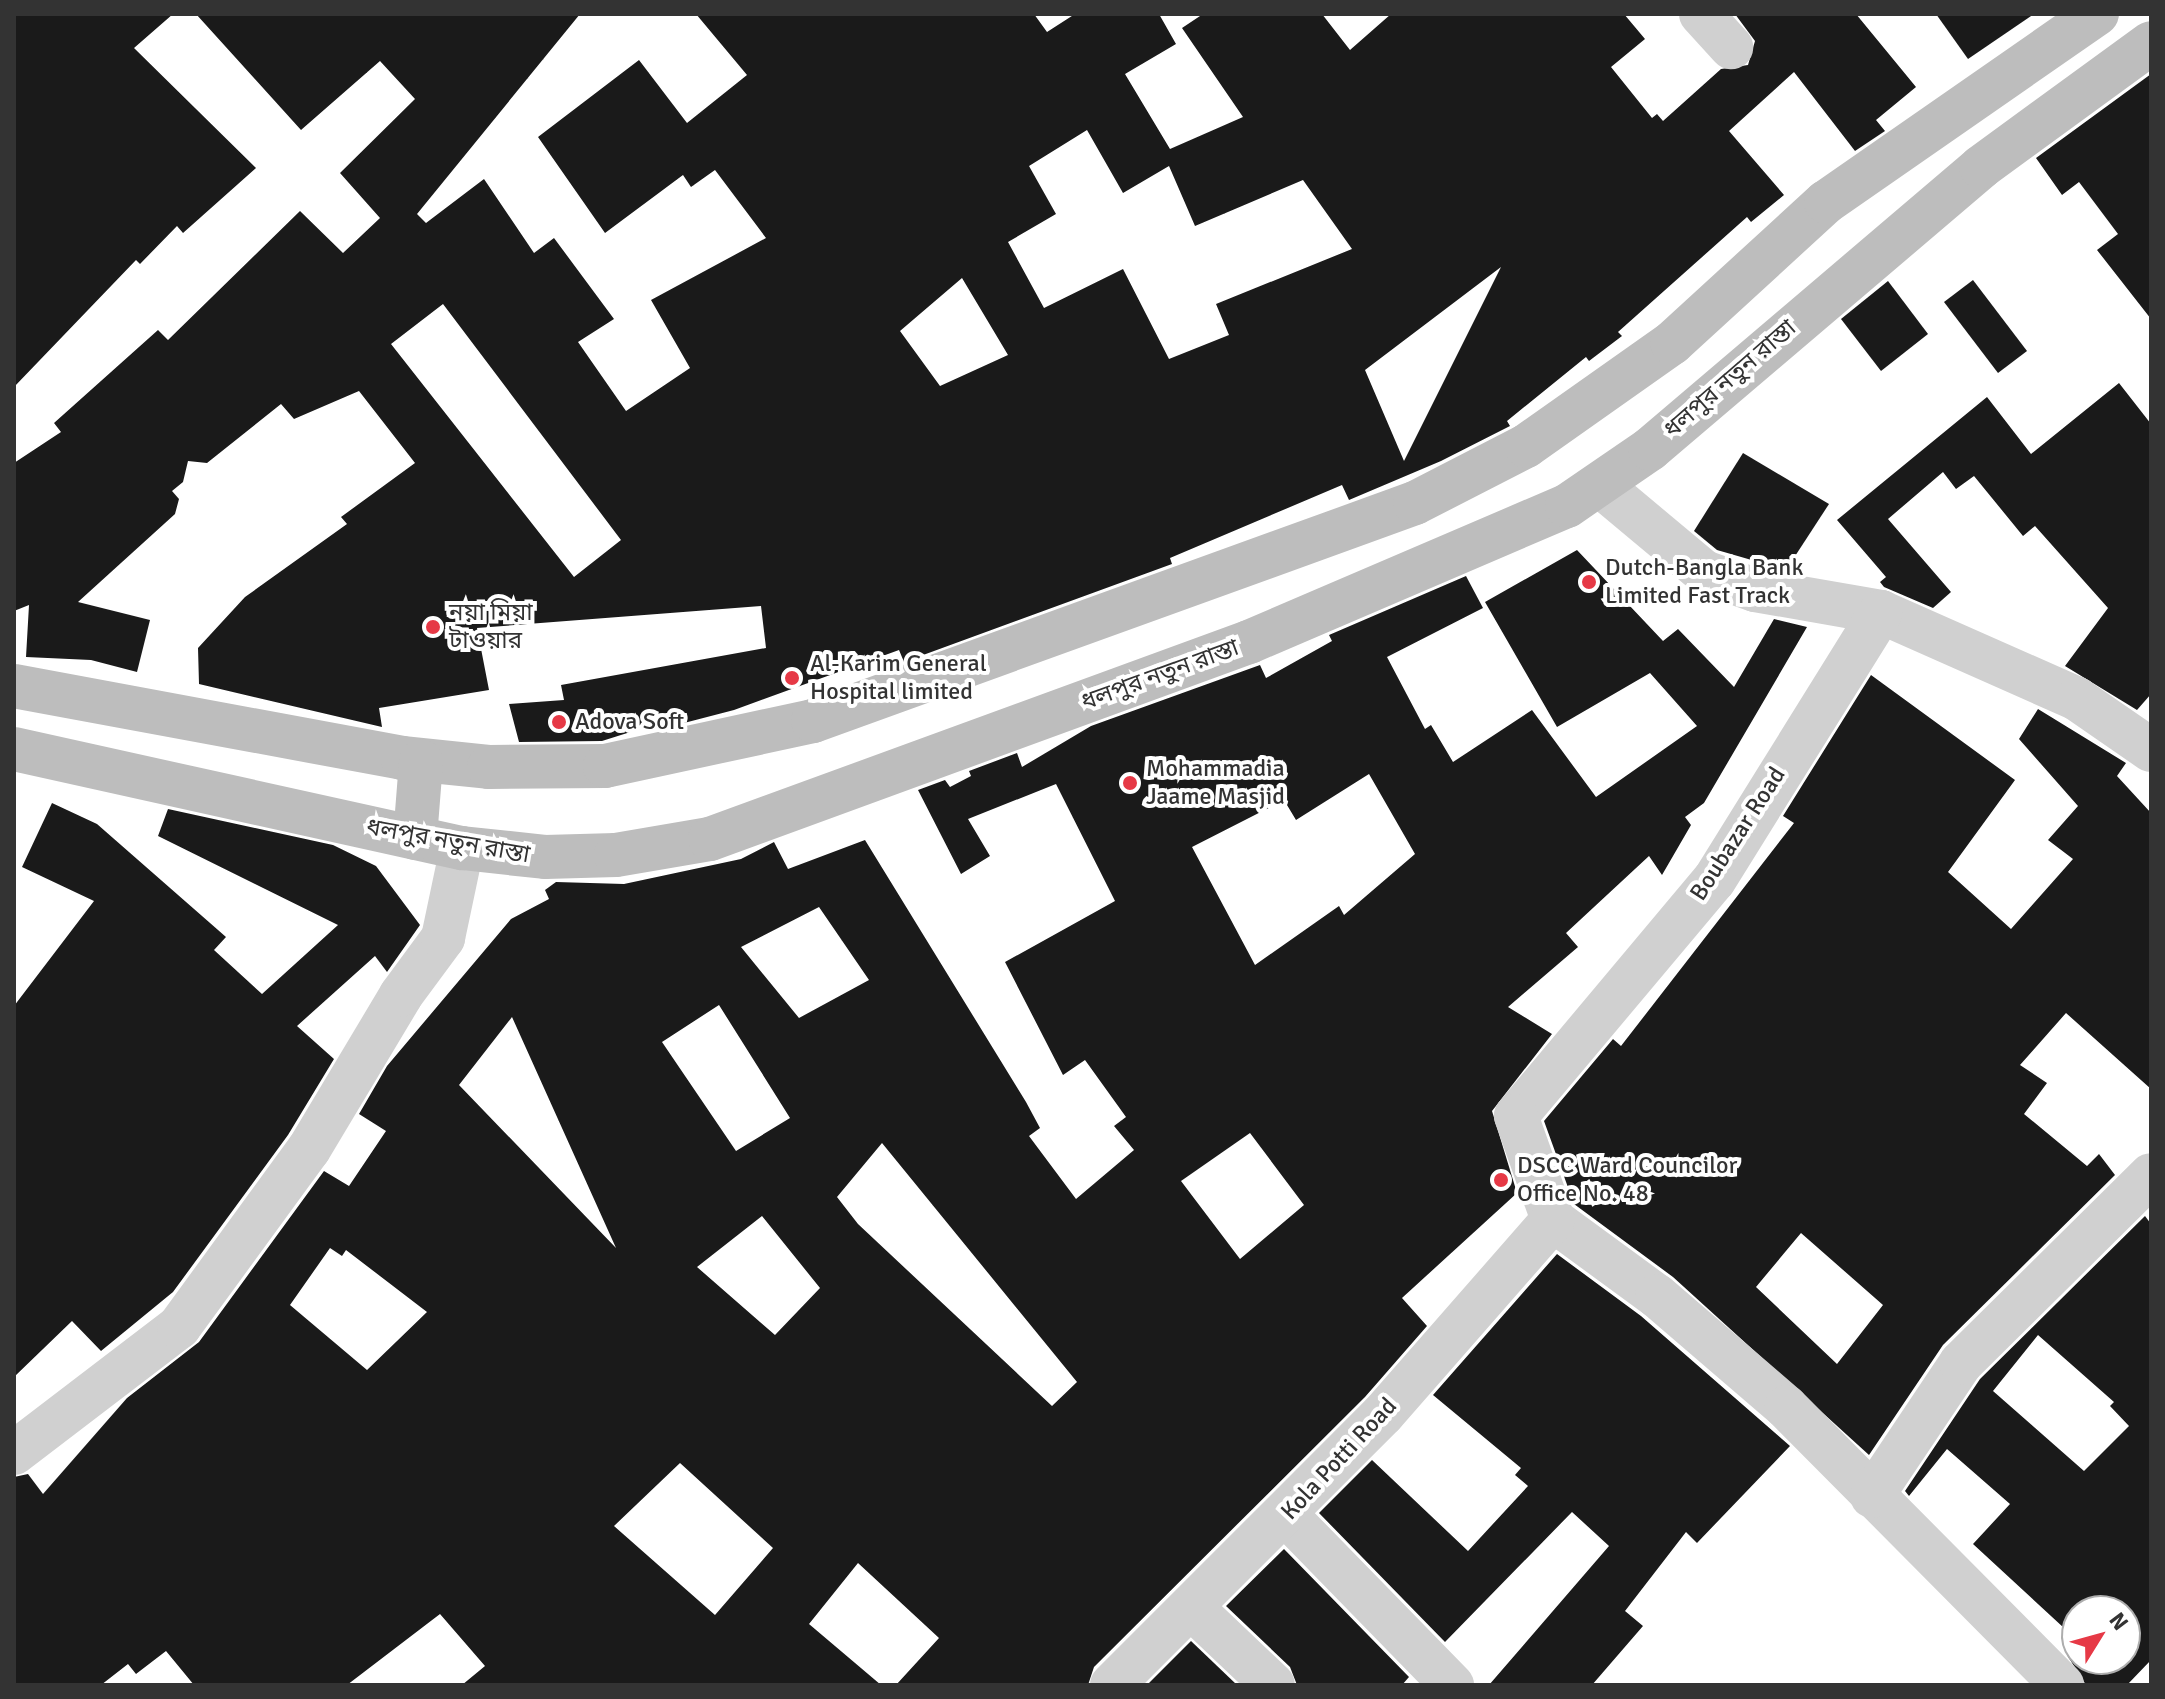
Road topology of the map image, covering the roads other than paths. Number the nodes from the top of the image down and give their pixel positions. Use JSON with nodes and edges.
{"nodes":[{"id":1,"x":1701,"y":14,"type":"edge"},
{"id":2,"x":2097,"y":14,"type":"edge"},
{"id":3,"x":2151,"y":43,"type":"edge"},
{"id":4,"x":1731,"y":47,"type":"dead end"},
{"id":5,"x":1601,"y":486,"type":"junction"},
{"id":6,"x":1881,"y":612,"type":"junction"},
{"id":7,"x":14,"y":686,"type":"edge"},
{"id":8,"x":14,"y":749,"type":"edge"},
{"id":9,"x":2151,"y":750,"type":"edge"},
{"id":10,"x":421,"y":761,"type":"junction"},
{"id":11,"x":415,"y":838,"type":"junction"},
{"id":12,"x":462,"y":848,"type":"junction"},
{"id":13,"x":2151,"y":1175,"type":"edge"},
{"id":14,"x":1553,"y":1220,"type":"junction"},
{"id":15,"x":14,"y":1453,"type":"edge"},
{"id":16,"x":1872,"y":1496,"type":"junction"},
{"id":17,"x":1286,"y":1515,"type":"junction"},
{"id":18,"x":1193,"y":1609,"type":"junction"},
{"id":19,"x":1112,"y":1685,"type":"edge"},
{"id":20,"x":1273,"y":1685,"type":"edge"},
{"id":21,"x":1452,"y":1685,"type":"edge"},
{"id":22,"x":2062,"y":1685,"type":"edge"}],
"edges":[{"from":1,"to":4,"type":"street"},
{"from":2,"to":10,"type":"main road"},
{"from":3,"to":5,"type":"main road","name":"ধলপুর নতুন রাস্তা"},
{"from":5,"to":6,"type":"street"},
{"from":5,"to":12,"type":"main road","name":"ধলপুর নতুন রাস্তা"},
{"from":6,"to":9,"type":"street"},
{"from":6,"to":14,"type":"street","name":"Boubazar Road"},
{"from":7,"to":10,"type":"main road"},
{"from":8,"to":11,"type":"main road","name":"ধলপুর নতুন রাস্তা"},
{"from":10,"to":11,"type":"main road"},
{"from":11,"to":12,"type":"main road","name":"ধলপুর নতুন রাস্তা"},
{"from":12,"to":15,"type":"street"},
{"from":13,"to":16,"type":"street"},
{"from":14,"to":16,"type":"street"},
{"from":14,"to":17,"type":"street","name":"Kola Potti Road"},
{"from":16,"to":22,"type":"street"},
{"from":17,"to":18,"type":"street","name":"Kola Potti Road"},
{"from":17,"to":21,"type":"street"},
{"from":18,"to":19,"type":"street","name":"Kola Potti Road"},
{"from":18,"to":20,"type":"street"}]}
